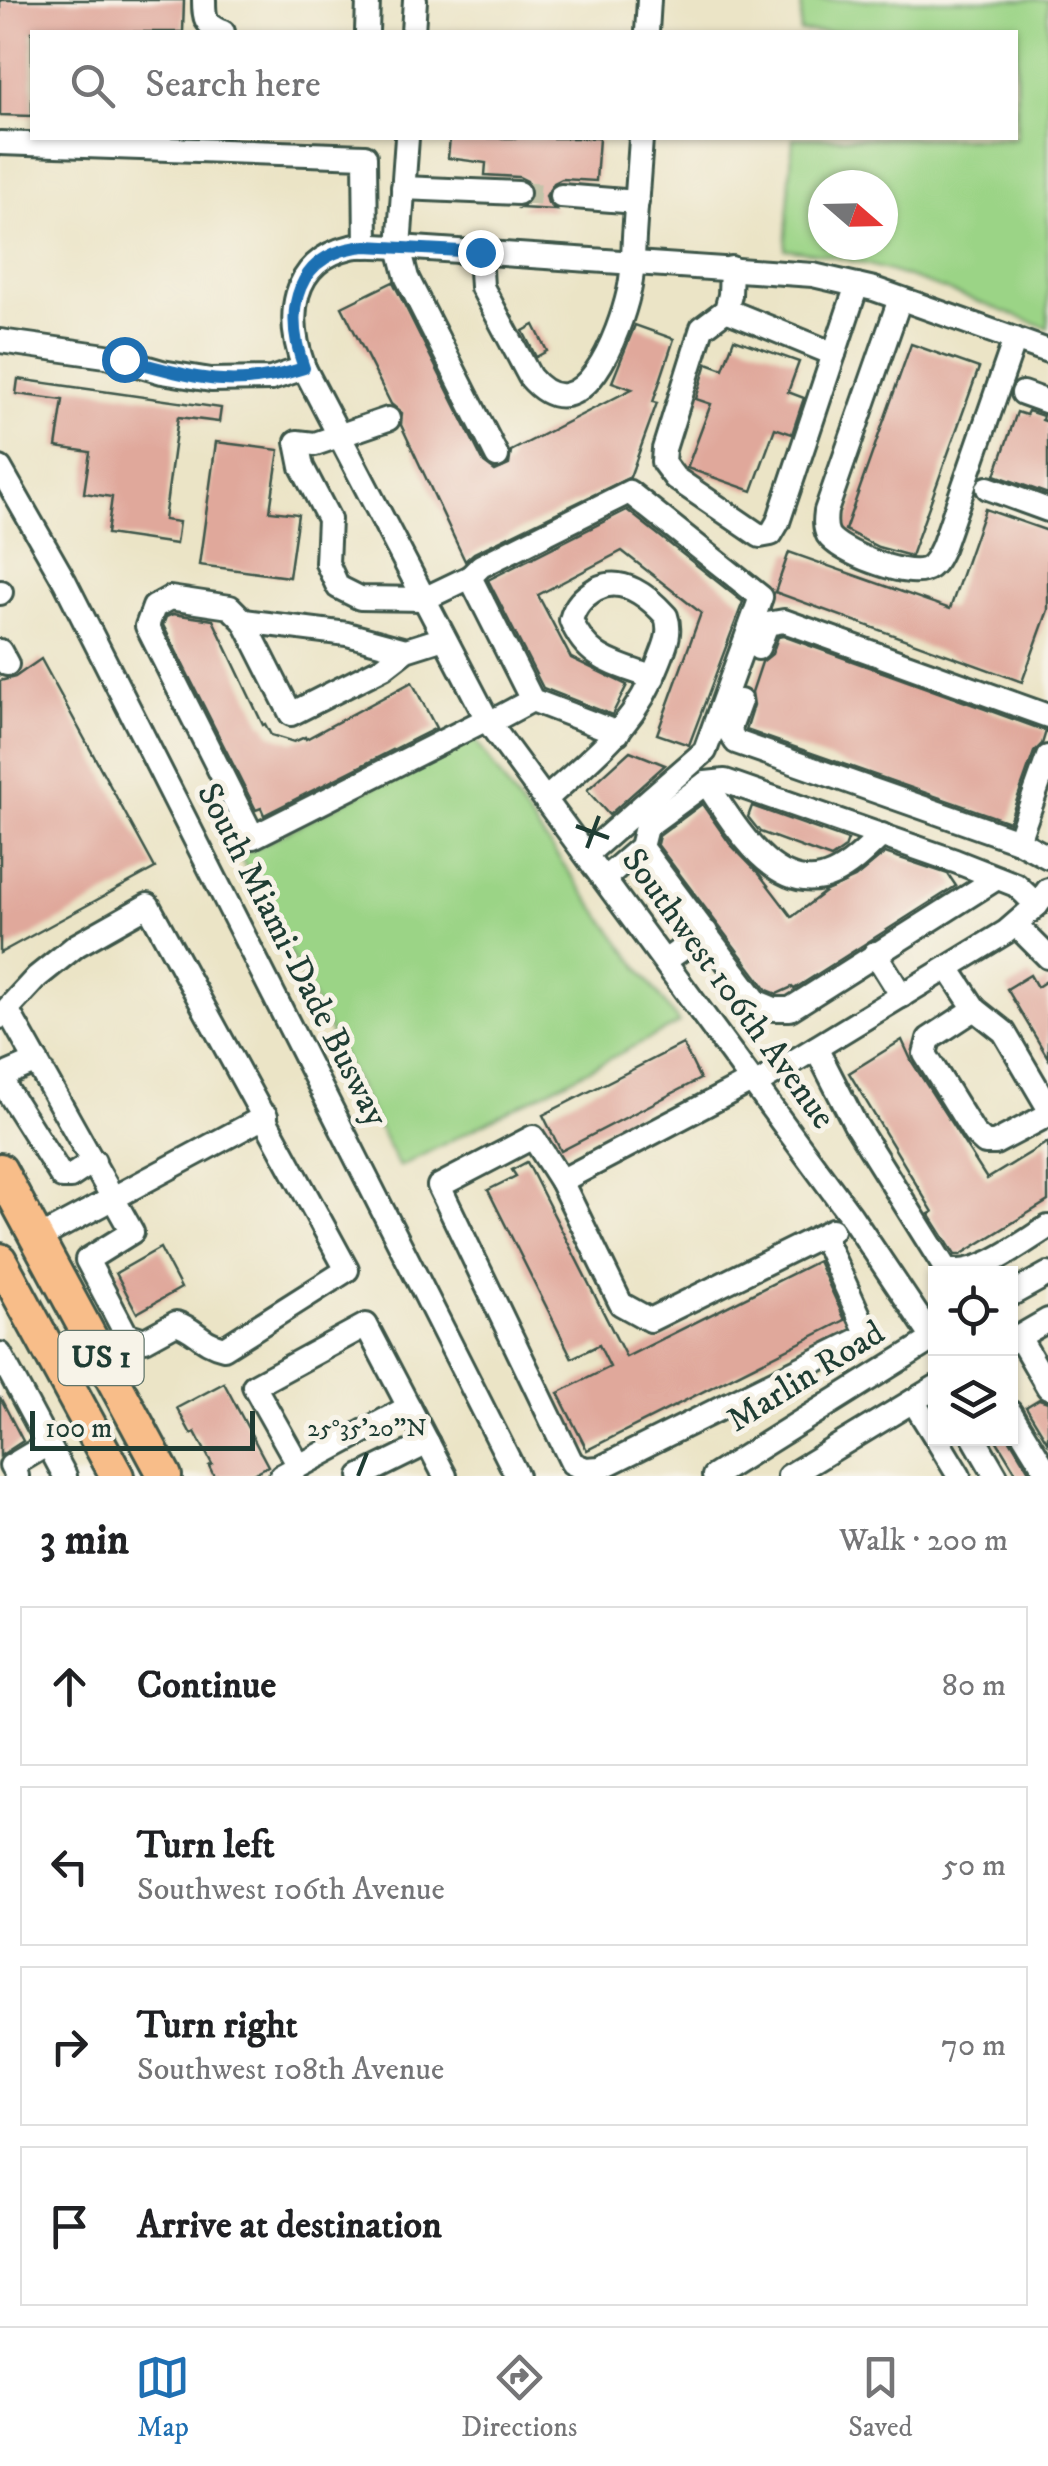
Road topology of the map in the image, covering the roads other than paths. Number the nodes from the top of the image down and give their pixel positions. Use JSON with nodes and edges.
{"nodes":[{"id":1,"x":204,"y":0,"type":"edge"},
{"id":2,"x":368,"y":0,"type":"edge"},
{"id":3,"x":415,"y":0,"type":"edge"},
{"id":4,"x":649,"y":0,"type":"edge"},
{"id":5,"x":220,"y":30,"type":"edge"},
{"id":6,"x":367,"y":30,"type":"edge"},
{"id":7,"x":413,"y":30,"type":"edge"},
{"id":8,"x":647,"y":30,"type":"edge"},
{"id":9,"x":406,"y":140,"type":"edge"},
{"id":10,"x":641,"y":140,"type":"edge"},
{"id":11,"x":0,"y":143,"type":"edge"},
{"id":12,"x":365,"y":147,"type":"edge"},
{"id":13,"x":403,"y":188,"type":"junction"},
{"id":14,"x":518,"y":193,"type":"tunnel mouth"},
{"id":15,"x":561,"y":196,"type":"tunnel mouth"},
{"id":16,"x":636,"y":202,"type":"junction"},
{"id":17,"x":366,"y":246,"type":"junction"},
{"id":18,"x":399,"y":247,"type":"junction"},
{"id":19,"x":480,"y":252,"type":"junction"},
{"id":20,"x":632,"y":263,"type":"junction"},
{"id":21,"x":730,"y":268,"type":"junction"},
{"id":22,"x":857,"y":285,"type":"junction"},
{"id":23,"x":900,"y":299,"type":"junction"},
{"id":24,"x":726,"y":310,"type":"junction"},
{"id":25,"x":1014,"y":339,"type":"junction"},
{"id":26,"x":0,"y":340,"type":"edge"},
{"id":27,"x":1048,"y":351,"type":"edge"},
{"id":28,"x":834,"y":354,"type":"junction"},
{"id":29,"x":304,"y":368,"type":"junction"},
{"id":30,"x":1023,"y":393,"type":"dead end"},
{"id":31,"x":1048,"y":402,"type":"edge"},
{"id":32,"x":388,"y":419,"type":"dead end"},
{"id":33,"x":341,"y":437,"type":"junction"},
{"id":34,"x":497,"y":456,"type":"dead end"},
{"id":35,"x":0,"y":468,"type":"edge"},
{"id":36,"x":988,"y":488,"type":"dead end"},
{"id":37,"x":1048,"y":510,"type":"edge"},
{"id":38,"x":470,"y":577,"type":"junction"},
{"id":39,"x":424,"y":599,"type":"junction"},
{"id":40,"x":244,"y":621,"type":"junction"},
{"id":41,"x":444,"y":638,"type":"junction"},
{"id":42,"x":406,"y":650,"type":"junction"},
{"id":43,"x":653,"y":678,"type":"junction"},
{"id":44,"x":532,"y":700,"type":"junction"},
{"id":45,"x":1048,"y":716,"type":"edge"},
{"id":46,"x":488,"y":721,"type":"junction"},
{"id":47,"x":618,"y":733,"type":"junction"},
{"id":48,"x":1048,"y":757,"type":"edge"},
{"id":49,"x":706,"y":783,"type":"junction"},
{"id":50,"x":546,"y":800,"type":"junction"},
{"id":51,"x":882,"y":835,"type":"junction"},
{"id":52,"x":1018,"y":842,"type":"junction"},
{"id":53,"x":640,"y":847,"type":"junction"},
{"id":54,"x":587,"y":854,"type":"junction"},
{"id":55,"x":1048,"y":856,"type":"edge"},
{"id":56,"x":605,"y":878,"type":"junction"},
{"id":57,"x":997,"y":878,"type":"junction"},
{"id":58,"x":1043,"y":897,"type":"edge"},
{"id":59,"x":1016,"y":925,"type":"junction"},
{"id":60,"x":706,"y":932,"type":"junction"},
{"id":61,"x":875,"y":954,"type":"junction"},
{"id":62,"x":1048,"y":957,"type":"edge"},
{"id":63,"x":665,"y":961,"type":"junction"},
{"id":64,"x":948,"y":968,"type":"junction"},
{"id":65,"x":902,"y":996,"type":"junction"},
{"id":66,"x":975,"y":1009,"type":"junction"},
{"id":67,"x":4,"y":1014,"type":"edge"},
{"id":68,"x":816,"y":1048,"type":"junction"},
{"id":69,"x":37,"y":1061,"type":"junction"},
{"id":70,"x":753,"y":1083,"type":"junction"},
{"id":71,"x":1048,"y":1107,"type":"edge"},
{"id":72,"x":266,"y":1116,"type":"junction"},
{"id":73,"x":1048,"y":1116,"type":"edge"},
{"id":74,"x":94,"y":1161,"type":"junction"},
{"id":75,"x":0,"y":1170,"type":"edge"},
{"id":76,"x":562,"y":1181,"type":"junction"},
{"id":77,"x":115,"y":1198,"type":"junction"},
{"id":78,"x":851,"y":1216,"type":"junction"},
{"id":79,"x":1048,"y":1227,"type":"edge"},
{"id":80,"x":823,"y":1236,"type":"junction"},
{"id":81,"x":37,"y":1240,"type":"junction"},
{"id":82,"x":0,"y":1259,"type":"edge"},
{"id":83,"x":1048,"y":1274,"type":"edge"},
{"id":84,"x":1018,"y":1291,"type":"edge"},
{"id":85,"x":1048,"y":1320,"type":"edge"},
{"id":86,"x":928,"y":1330,"type":"edge"},
{"id":87,"x":1018,"y":1338,"type":"edge"},
{"id":88,"x":1018,"y":1344,"type":"edge"},
{"id":89,"x":928,"y":1345,"type":"edge"},
{"id":90,"x":0,"y":1354,"type":"edge"},
{"id":91,"x":1048,"y":1386,"type":"edge"},
{"id":92,"x":928,"y":1392,"type":"edge"},
{"id":93,"x":913,"y":1401,"type":"junction"},
{"id":94,"x":409,"y":1406,"type":"junction"},
{"id":95,"x":928,"y":1425,"type":"edge"},
{"id":96,"x":1018,"y":1425,"type":"edge"},
{"id":97,"x":370,"y":1427,"type":"junction"},
{"id":98,"x":428,"y":1443,"type":"junction"},
{"id":99,"x":48,"y":1444,"type":"junction"},
{"id":100,"x":941,"y":1446,"type":"edge"},
{"id":101,"x":979,"y":1446,"type":"edge"},
{"id":102,"x":401,"y":1466,"type":"edge"},
{"id":103,"x":747,"y":1468,"type":"edge"},
{"id":104,"x":9,"y":1471,"type":"edge"},
{"id":105,"x":290,"y":1471,"type":"edge"},
{"id":106,"x":1048,"y":1474,"type":"edge"},
{"id":107,"x":65,"y":1476,"type":"edge"},
{"id":108,"x":116,"y":1476,"type":"edge"},
{"id":109,"x":165,"y":1476,"type":"edge"},
{"id":110,"x":361,"y":1476,"type":"edge"},
{"id":111,"x":446,"y":1476,"type":"edge"},
{"id":112,"x":517,"y":1476,"type":"edge"},
{"id":113,"x":714,"y":1476,"type":"edge"},
{"id":114,"x":789,"y":1476,"type":"edge"},
{"id":115,"x":959,"y":1476,"type":"edge"},
{"id":116,"x":996,"y":1476,"type":"edge"}],
"edges":[{"from":1,"to":5,"type":"street"},
{"from":2,"to":6,"type":"street"},
{"from":3,"to":7,"type":"street"},
{"from":4,"to":8,"type":"street"},
{"from":9,"to":13,"type":"street"},
{"from":10,"to":16,"type":"street"},
{"from":11,"to":12,"type":"street"},
{"from":12,"to":17,"type":"street"},
{"from":13,"to":14,"type":"street"},
{"from":13,"to":18,"type":"street"},
{"from":15,"to":16,"type":"street"},
{"from":16,"to":20,"type":"street"},
{"from":17,"to":18,"type":"street"},
{"from":17,"to":29,"type":"street","name":"Southwest 106th Avenue"},
{"from":18,"to":19,"type":"street"},
{"from":18,"to":34,"type":"street"},
{"from":19,"to":20,"type":"street"},
{"from":19,"to":20,"type":"street"},
{"from":20,"to":21,"type":"street"},
{"from":21,"to":22,"type":"street"},
{"from":21,"to":24,"type":"street"},
{"from":22,"to":23,"type":"street"},
{"from":22,"to":28,"type":"street"},
{"from":23,"to":25,"type":"street"},
{"from":23,"to":25,"type":"street"},
{"from":24,"to":28,"type":"street"},
{"from":24,"to":28,"type":"street"},
{"from":25,"to":27,"type":"street"},
{"from":26,"to":29,"type":"street"},
{"from":29,"to":33,"type":"street","name":"Southwest 106th Avenue"},
{"from":30,"to":31,"type":"street"},
{"from":32,"to":33,"type":"street"},
{"from":33,"to":39,"type":"street","name":"Southwest 106th Avenue"},
{"from":33,"to":39,"type":"street"},
{"from":35,"to":112,"type":"street","name":"South Miami-Dade Busway"},
{"from":36,"to":37,"type":"street"},
{"from":38,"to":39,"type":"street"},
{"from":38,"to":44,"type":"street"},
{"from":38,"to":54,"type":"street"},
{"from":39,"to":41,"type":"street","name":"Southwest 106th Avenue"},
{"from":40,"to":42,"type":"street"},
{"from":40,"to":42,"type":"street"},
{"from":40,"to":46,"type":"street"},
{"from":41,"to":42,"type":"street"},
{"from":41,"to":46,"type":"street","name":"Southwest 106th Avenue"},
{"from":43,"to":43,"type":"street"},
{"from":43,"to":47,"type":"street"},
{"from":44,"to":46,"type":"street"},
{"from":44,"to":47,"type":"street"},
{"from":45,"to":52,"type":"street"},
{"from":46,"to":50,"type":"street","name":"Southwest 106th Avenue"},
{"from":47,"to":50,"type":"street"},
{"from":48,"to":52,"type":"street"},
{"from":49,"to":51,"type":"street"},
{"from":49,"to":51,"type":"street"},
{"from":49,"to":53,"type":"street"},
{"from":50,"to":54,"type":"street","name":"Southwest 106th Avenue"},
{"from":51,"to":57,"type":"street"},
{"from":52,"to":55,"type":"street"},
{"from":53,"to":56,"type":"street"},
{"from":53,"to":60,"type":"street"},
{"from":54,"to":56,"type":"street","name":"Southwest 106th Avenue"},
{"from":56,"to":63,"type":"street","name":"Southwest 106th Avenue"},
{"from":57,"to":58,"type":"street"},
{"from":57,"to":61,"type":"street"},
{"from":58,"to":59,"type":"street"},
{"from":59,"to":62,"type":"street"},
{"from":59,"to":64,"type":"street"},
{"from":60,"to":61,"type":"street"},
{"from":60,"to":63,"type":"street"},
{"from":61,"to":65,"type":"street"},
{"from":63,"to":70,"type":"street","name":"Southwest 106th Avenue"},
{"from":64,"to":65,"type":"street"},
{"from":64,"to":66,"type":"street"},
{"from":65,"to":68,"type":"street"},
{"from":66,"to":71,"type":"street"},
{"from":66,"to":73,"type":"street"},
{"from":67,"to":69,"type":"street"},
{"from":67,"to":72,"type":"street"},
{"from":68,"to":70,"type":"street"},
{"from":68,"to":79,"type":"street"},
{"from":69,"to":74,"type":"street"},
{"from":69,"to":74,"type":"street"},
{"from":70,"to":76,"type":"street"},
{"from":70,"to":78,"type":"street","name":"Southwest 106th Avenue"},
{"from":72,"to":77,"type":"street"},
{"from":72,"to":77,"type":"street"},
{"from":74,"to":77,"type":"street"},
{"from":75,"to":81,"type":"highway","number":"US 1"},
{"from":76,"to":80,"type":"street"},
{"from":76,"to":80,"type":"street"},
{"from":77,"to":81,"type":"street"},
{"from":78,"to":80,"type":"street"},
{"from":78,"to":86,"type":"street","name":"Southwest 106th Avenue"},
{"from":81,"to":82,"type":"highway"},
{"from":81,"to":109,"type":"highway","number":"US 1"},
{"from":82,"to":108,"type":"highway","number":"US 1"},
{"from":83,"to":84,"type":"street"},
{"from":85,"to":87,"type":"street"},
{"from":88,"to":91,"type":"street"},
{"from":89,"to":103,"type":"street","name":"Marlin Road"},
{"from":90,"to":99,"type":"street"},
{"from":92,"to":93,"type":"street"},
{"from":93,"to":95,"type":"street"},
{"from":93,"to":114,"type":"street"},
{"from":94,"to":97,"type":"street"},
{"from":94,"to":98,"type":"street"},
{"from":94,"to":105,"type":"street"},
{"from":96,"to":106,"type":"street"},
{"from":97,"to":102,"type":"street"},
{"from":97,"to":105,"type":"street"},
{"from":98,"to":102,"type":"street"},
{"from":98,"to":111,"type":"street"},
{"from":99,"to":104,"type":"street"},
{"from":99,"to":107,"type":"street"},
{"from":100,"to":115,"type":"street"},
{"from":101,"to":116,"type":"street"},
{"from":102,"to":110,"type":"street"},
{"from":103,"to":113,"type":"street","name":"Marlin Road"}]}
